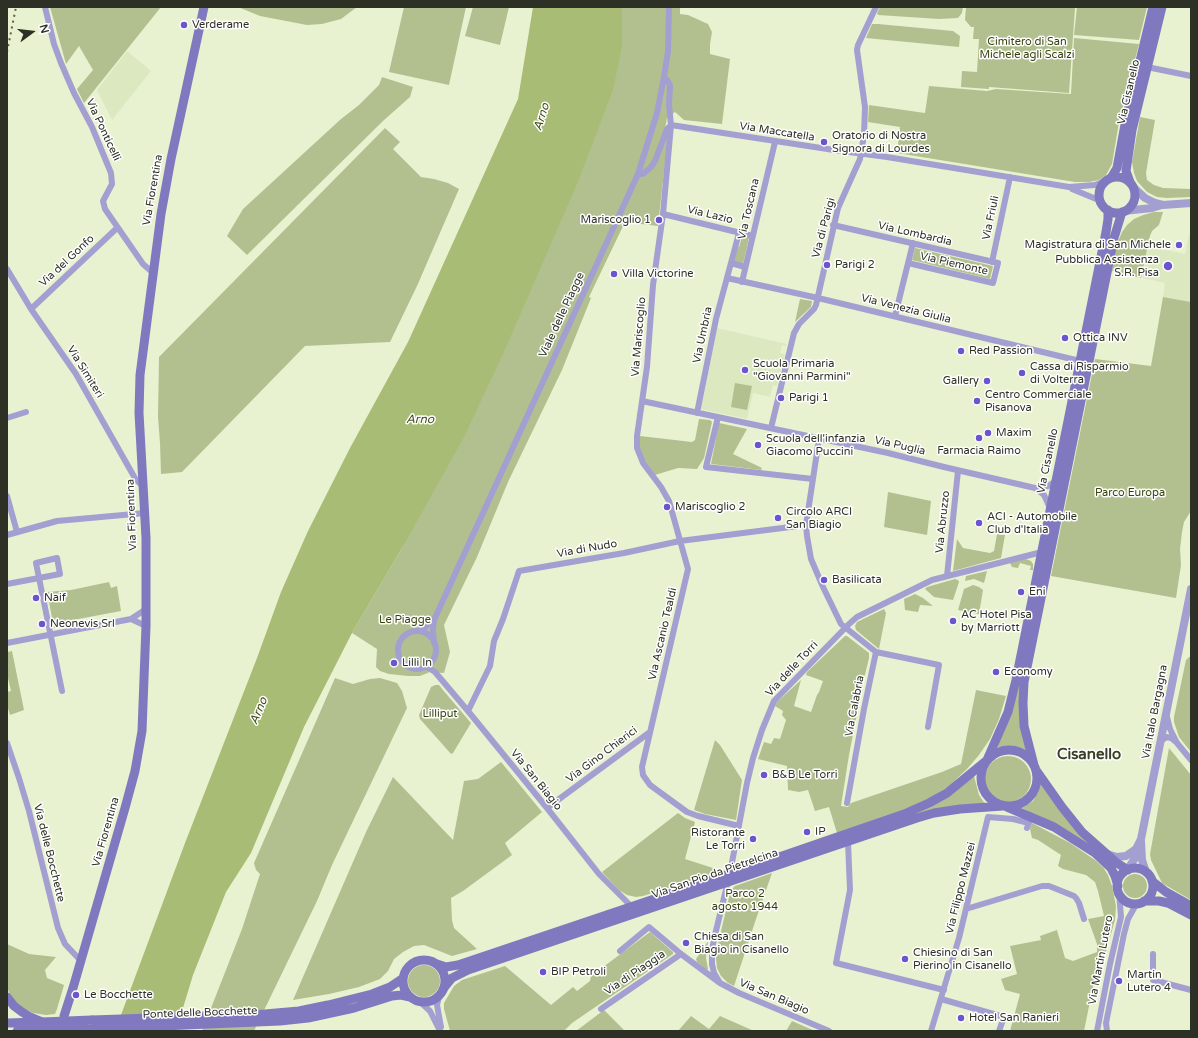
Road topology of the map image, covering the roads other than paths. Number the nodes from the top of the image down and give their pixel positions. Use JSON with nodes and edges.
{"nodes":[{"id":1,"x":45,"y":7,"type":"edge"},
{"id":2,"x":204,"y":7,"type":"edge"},
{"id":3,"x":669,"y":7,"type":"edge"},
{"id":4,"x":876,"y":7,"type":"edge"},
{"id":5,"x":1153,"y":7,"type":"edge"},
{"id":6,"x":1162,"y":7,"type":"edge"},
{"id":7,"x":1147,"y":67,"type":"junction"},
{"id":8,"x":1191,"y":76,"type":"edge"},
{"id":9,"x":664,"y":77,"type":"junction"},
{"id":10,"x":671,"y":125,"type":"junction"},
{"id":11,"x":775,"y":142,"type":"junction"},
{"id":12,"x":861,"y":154,"type":"junction"},
{"id":13,"x":638,"y":174,"type":"junction"},
{"id":14,"x":1010,"y":177,"type":"junction"},
{"id":15,"x":1110,"y":179,"type":"junction"},
{"id":16,"x":1132,"y":185,"type":"junction"},
{"id":17,"x":1069,"y":187,"type":"junction"},
{"id":18,"x":1101,"y":201,"type":"junction"},
{"id":19,"x":1191,"y":203,"type":"edge"},
{"id":20,"x":1163,"y":205,"type":"junction"},
{"id":21,"x":1108,"y":210,"type":"junction"},
{"id":22,"x":1123,"y":211,"type":"junction"},
{"id":23,"x":663,"y":214,"type":"junction"},
{"id":24,"x":833,"y":225,"type":"junction"},
{"id":25,"x":117,"y":228,"type":"junction"},
{"id":26,"x":739,"y":233,"type":"junction"},
{"id":27,"x":753,"y":236,"type":"junction"},
{"id":28,"x":913,"y":243,"type":"junction"},
{"id":29,"x":992,"y":262,"type":"junction"},
{"id":30,"x":731,"y":263,"type":"junction"},
{"id":31,"x":908,"y":263,"type":"junction"},
{"id":32,"x":746,"y":267,"type":"junction"},
{"id":33,"x":7,"y":269,"type":"edge"},
{"id":34,"x":152,"y":272,"type":"junction"},
{"id":35,"x":727,"y":278,"type":"junction"},
{"id":36,"x":742,"y":282,"type":"junction"},
{"id":37,"x":818,"y":298,"type":"junction"},
{"id":38,"x":31,"y":309,"type":"junction"},
{"id":39,"x":895,"y":316,"type":"junction"},
{"id":40,"x":1080,"y":361,"type":"junction"},
{"id":41,"x":642,"y":401,"type":"junction"},
{"id":42,"x":26,"y":412,"type":"dead end"},
{"id":43,"x":697,"y":413,"type":"junction"},
{"id":44,"x":718,"y":417,"type":"junction"},
{"id":45,"x":7,"y":418,"type":"edge"},
{"id":46,"x":771,"y":428,"type":"junction"},
{"id":47,"x":819,"y":439,"type":"junction"},
{"id":48,"x":958,"y":470,"type":"junction"},
{"id":49,"x":813,"y":479,"type":"junction"},
{"id":50,"x":1056,"y":481,"type":"junction"},
{"id":51,"x":143,"y":486,"type":"junction"},
{"id":52,"x":1035,"y":488,"type":"junction"},
{"id":53,"x":7,"y":496,"type":"edge"},
{"id":54,"x":1050,"y":509,"type":"junction"},
{"id":55,"x":145,"y":513,"type":"junction"},
{"id":56,"x":806,"y":526,"type":"junction"},
{"id":57,"x":17,"y":532,"type":"junction"},
{"id":58,"x":7,"y":535,"type":"edge"},
{"id":59,"x":680,"y":540,"type":"junction"},
{"id":60,"x":1042,"y":552,"type":"junction"},
{"id":61,"x":947,"y":576,"type":"junction"},
{"id":62,"x":7,"y":584,"type":"edge"},
{"id":63,"x":1191,"y":589,"type":"edge"},
{"id":64,"x":146,"y":609,"type":"junction"},
{"id":65,"x":131,"y":619,"type":"junction"},
{"id":66,"x":434,"y":620,"type":"junction"},
{"id":67,"x":146,"y":626,"type":"junction"},
{"id":68,"x":845,"y":628,"type":"junction"},
{"id":69,"x":420,"y":631,"type":"junction"},
{"id":70,"x":50,"y":634,"type":"junction"},
{"id":71,"x":7,"y":643,"type":"edge"},
{"id":72,"x":434,"y":643,"type":"junction"},
{"id":73,"x":876,"y":652,"type":"junction"},
{"id":74,"x":426,"y":666,"type":"junction"},
{"id":75,"x":62,"y":691,"type":"dead end"},
{"id":76,"x":468,"y":711,"type":"junction"},
{"id":77,"x":1166,"y":712,"type":"junction"},
{"id":78,"x":928,"y":727,"type":"dead end"},
{"id":79,"x":650,"y":732,"type":"junction"},
{"id":80,"x":7,"y":743,"type":"edge"},
{"id":81,"x":1177,"y":743,"type":"junction"},
{"id":82,"x":1159,"y":748,"type":"junction"},
{"id":83,"x":986,"y":760,"type":"junction"},
{"id":84,"x":1191,"y":760,"type":"edge"},
{"id":85,"x":1034,"y":767,"type":"junction"},
{"id":86,"x":847,"y":803,"type":"dead end"},
{"id":87,"x":1004,"y":806,"type":"junction"},
{"id":88,"x":547,"y":808,"type":"junction"},
{"id":89,"x":739,"y":826,"type":"junction"},
{"id":90,"x":1027,"y":828,"type":"dead end"},
{"id":91,"x":848,"y":842,"type":"junction"},
{"id":92,"x":1140,"y":842,"type":"junction"},
{"id":93,"x":1105,"y":853,"type":"junction"},
{"id":94,"x":1128,"y":869,"type":"junction"},
{"id":95,"x":1146,"y":872,"type":"junction"},
{"id":96,"x":730,"y":873,"type":"junction"},
{"id":97,"x":1152,"y":881,"type":"junction"},
{"id":98,"x":728,"y":883,"type":"junction"},
{"id":99,"x":1118,"y":889,"type":"junction"},
{"id":100,"x":1141,"y":902,"type":"junction"},
{"id":101,"x":1191,"y":906,"type":"edge"},
{"id":102,"x":632,"y":907,"type":"junction"},
{"id":103,"x":966,"y":910,"type":"junction"},
{"id":104,"x":1191,"y":915,"type":"edge"},
{"id":105,"x":1084,"y":919,"type":"dead end"},
{"id":106,"x":620,"y":951,"type":"dead end"},
{"id":107,"x":681,"y":954,"type":"junction"},
{"id":108,"x":1153,"y":954,"type":"dead end"},
{"id":109,"x":81,"y":961,"type":"junction"},
{"id":110,"x":438,"y":964,"type":"junction"},
{"id":111,"x":402,"y":979,"type":"junction"},
{"id":112,"x":720,"y":983,"type":"junction"},
{"id":113,"x":944,"y":990,"type":"junction"},
{"id":114,"x":1191,"y":990,"type":"edge"},
{"id":115,"x":441,"y":992,"type":"junction"},
{"id":116,"x":7,"y":997,"type":"edge"},
{"id":117,"x":410,"y":997,"type":"junction"},
{"id":118,"x":941,"y":999,"type":"junction"},
{"id":119,"x":420,"y":1001,"type":"junction"},
{"id":120,"x":601,"y":1009,"type":"dead end"},
{"id":121,"x":307,"y":1014,"type":"junction"},
{"id":122,"x":64,"y":1016,"type":"dead end"},
{"id":123,"x":42,"y":1022,"type":"junction"},
{"id":124,"x":7,"y":1023,"type":"edge"},
{"id":125,"x":92,"y":1025,"type":"junction"},
{"id":126,"x":17,"y":1031,"type":"edge"},
{"id":127,"x":441,"y":1031,"type":"edge"},
{"id":128,"x":829,"y":1031,"type":"edge"},
{"id":129,"x":931,"y":1031,"type":"edge"},
{"id":130,"x":999,"y":1031,"type":"edge"},
{"id":131,"x":1098,"y":1031,"type":"edge"},
{"id":132,"x":1106,"y":1031,"type":"edge"}],
"edges":[{"from":1,"to":25,"type":"street","name":"Via Ponticelli"},
{"from":2,"to":34,"type":"main road","name":"Via Fiorentina"},
{"from":3,"to":9,"type":"street","name":"Viale delle Piagge"},
{"from":4,"to":12,"type":"street","name":"Via di Parigi"},
{"from":5,"to":15,"type":"main road","name":"Via Cisanello"},
{"from":6,"to":7,"type":"main road","name":"Via Cisanello"},
{"from":7,"to":8,"type":"street"},
{"from":7,"to":16,"type":"main road","name":"Via Cisanello"},
{"from":9,"to":10,"type":"street"},
{"from":9,"to":13,"type":"street","name":"Viale delle Piagge"},
{"from":10,"to":11,"type":"street","name":"Via Maccatella"},
{"from":10,"to":13,"type":"street"},
{"from":10,"to":23,"type":"street","name":"Via Mariscoglio"},
{"from":11,"to":12,"type":"street","name":"Via Maccatella"},
{"from":11,"to":27,"type":"street","name":"Via Toscana"},
{"from":12,"to":14,"type":"street","name":"Via Maccatella"},
{"from":12,"to":24,"type":"street","name":"Via di Parigi"},
{"from":13,"to":66,"type":"street","name":"Viale delle Piagge"},
{"from":14,"to":17,"type":"street","name":"Via Maccatella"},
{"from":14,"to":29,"type":"street","name":"Via Friuli"},
{"from":15,"to":16,"type":"main road"},
{"from":15,"to":17,"type":"street","name":"Via Maccatella"},
{"from":15,"to":18,"type":"main road"},
{"from":16,"to":20,"type":"street"},
{"from":16,"to":22,"type":"main road"},
{"from":17,"to":18,"type":"street","name":"Via Maccatella"},
{"from":18,"to":21,"type":"main road"},
{"from":19,"to":20,"type":"street"},
{"from":20,"to":22,"type":"street"},
{"from":21,"to":22,"type":"main road"},
{"from":21,"to":40,"type":"main road","name":"Via Cisanello"},
{"from":22,"to":85,"type":"main road","name":"Via Cisanello"},
{"from":23,"to":26,"type":"street","name":"Via Lazio"},
{"from":23,"to":41,"type":"street","name":"Via Mariscoglio"},
{"from":24,"to":28,"type":"street","name":"Via Lombardia"},
{"from":24,"to":37,"type":"street","name":"Via di Parigi"},
{"from":25,"to":34,"type":"street","name":"Via Ponticelli"},
{"from":25,"to":38,"type":"street","name":"Via del Gonfo"},
{"from":26,"to":27,"type":"street","name":"Via Lazio"},
{"from":26,"to":30,"type":"street","name":"Via Umbria"},
{"from":27,"to":32,"type":"street","name":"Via Toscana"},
{"from":28,"to":29,"type":"street","name":"Via Lombardia"},
{"from":28,"to":31,"type":"street"},
{"from":29,"to":31,"type":"street","name":"Via Piemonte"},
{"from":30,"to":32,"type":"street"},
{"from":30,"to":35,"type":"street","name":"Via Umbria"},
{"from":31,"to":39,"type":"street"},
{"from":32,"to":36,"type":"street","name":"Via Toscana"},
{"from":33,"to":38,"type":"street","name":"Via Simiteri"},
{"from":34,"to":51,"type":"main road","name":"Via Fiorentina"},
{"from":35,"to":36,"type":"street","name":"Via Venezia Giulia"},
{"from":35,"to":43,"type":"street","name":"Via Umbria"},
{"from":36,"to":37,"type":"street","name":"Via Venezia Giulia"},
{"from":37,"to":39,"type":"street","name":"Via Venezia Giulia"},
{"from":37,"to":46,"type":"street","name":"Via di Parigi"},
{"from":38,"to":51,"type":"street","name":"Via Simiteri"},
{"from":39,"to":40,"type":"street","name":"Via Venezia Giulia"},
{"from":40,"to":50,"type":"main road","name":"Via Cisanello"},
{"from":41,"to":43,"type":"street","name":"Via Puglia"},
{"from":41,"to":59,"type":"street","name":"Via Mariscoglio"},
{"from":42,"to":45,"type":"street"},
{"from":43,"to":44,"type":"street","name":"Via Puglia"},
{"from":44,"to":46,"type":"street","name":"Via Puglia"},
{"from":44,"to":49,"type":"street"},
{"from":46,"to":47,"type":"street","name":"Via Puglia"},
{"from":47,"to":48,"type":"street","name":"Via Puglia"},
{"from":47,"to":49,"type":"street"},
{"from":48,"to":52,"type":"street","name":"Via Puglia"},
{"from":48,"to":61,"type":"street","name":"Via Abruzzo"},
{"from":49,"to":56,"type":"street"},
{"from":50,"to":52,"type":"street","name":"Via Puglia"},
{"from":50,"to":54,"type":"main road","name":"Via Cisanello"},
{"from":51,"to":55,"type":"main road","name":"Via Fiorentina"},
{"from":52,"to":54,"type":"street"},
{"from":53,"to":57,"type":"street"},
{"from":54,"to":60,"type":"main road","name":"Via Cisanello"},
{"from":55,"to":57,"type":"street"},
{"from":55,"to":64,"type":"main road","name":"Via Fiorentina"},
{"from":56,"to":59,"type":"street","name":"Via di Nudo"},
{"from":56,"to":68,"type":"street"},
{"from":57,"to":58,"type":"street"},
{"from":59,"to":76,"type":"street","name":"Via di Nudo"},
{"from":59,"to":79,"type":"street","name":"Via Ascanio Tealdi"},
{"from":60,"to":61,"type":"street","name":"Via delle Torri"},
{"from":60,"to":83,"type":"main road","name":"Via Cisanello"},
{"from":61,"to":68,"type":"street","name":"Via delle Torri"},
{"from":62,"to":70,"type":"street"},
{"from":63,"to":77,"type":"street","name":"Via Italo Bargagna"},
{"from":64,"to":65,"type":"street"},
{"from":64,"to":67,"type":"main road","name":"Via Fiorentina"},
{"from":65,"to":67,"type":"street"},
{"from":65,"to":70,"type":"street"},
{"from":66,"to":69,"type":"street","name":"Viale delle Piagge"},
{"from":66,"to":72,"type":"street","name":"Viale delle Piagge"},
{"from":67,"to":109,"type":"main road","name":"Via Fiorentina"},
{"from":68,"to":73,"type":"street"},
{"from":68,"to":89,"type":"street","name":"Via delle Torri"},
{"from":69,"to":72,"type":"street"},
{"from":69,"to":74,"type":"street"},
{"from":70,"to":71,"type":"street"},
{"from":70,"to":75,"type":"street"},
{"from":72,"to":74,"type":"street"},
{"from":73,"to":78,"type":"street"},
{"from":73,"to":86,"type":"street","name":"Via Calabria"},
{"from":74,"to":76,"type":"street","name":"Via San Biagio"},
{"from":76,"to":88,"type":"street","name":"Via San Biagio"},
{"from":77,"to":81,"type":"street"},
{"from":77,"to":82,"type":"street","name":"Via Italo Bargagna"},
{"from":79,"to":88,"type":"street","name":"Via Gino Chierici"},
{"from":79,"to":89,"type":"street","name":"Via Ascanio Tealdi"},
{"from":80,"to":109,"type":"street","name":"Via delle Bocchette"},
{"from":81,"to":82,"type":"street"},
{"from":81,"to":84,"type":"street"},
{"from":82,"to":92,"type":"street","name":"Via Italo Bargagna"},
{"from":83,"to":85,"type":"main road"},
{"from":83,"to":87,"type":"main road"},
{"from":83,"to":96,"type":"main road","name":"Via San Pio da Pietrelcina"},
{"from":85,"to":87,"type":"main road"},
{"from":85,"to":93,"type":"main road"},
{"from":87,"to":91,"type":"main road","name":"Via San Pio da Pietrelcina"},
{"from":87,"to":99,"type":"main road"},
{"from":88,"to":102,"type":"street","name":"Via San Biagio"},
{"from":89,"to":96,"type":"street","name":"Via delle Torri"},
{"from":90,"to":103,"type":"street","name":"Via Filippo Mazzei"},
{"from":91,"to":98,"type":"main road","name":"Via San Pio da Pietrelcina"},
{"from":91,"to":113,"type":"street"},
{"from":92,"to":93,"type":"street"},
{"from":92,"to":94,"type":"street","name":"Via Italo Bargagna"},
{"from":92,"to":95,"type":"street","name":"Via Italo Bargagna"},
{"from":93,"to":94,"type":"main road"},
{"from":94,"to":95,"type":"main road"},
{"from":94,"to":99,"type":"main road"},
{"from":95,"to":97,"type":"main road"},
{"from":96,"to":98,"type":"street","name":"Via delle Torri"},
{"from":96,"to":102,"type":"main road","name":"Via San Pio da Pietrelcina"},
{"from":97,"to":100,"type":"main road"},
{"from":97,"to":101,"type":"main road"},
{"from":98,"to":112,"type":"street","name":"Via delle Torri"},
{"from":98,"to":115,"type":"main road","name":"Via San Pio da Pietrelcina"},
{"from":99,"to":100,"type":"main road"},
{"from":99,"to":131,"type":"street","name":"Via Martin Lutero"},
{"from":100,"to":104,"type":"main road"},
{"from":100,"to":132,"type":"street","name":"Via Martin Lutero"},
{"from":102,"to":110,"type":"main road","name":"Via San Pio da Pietrelcina"},
{"from":103,"to":105,"type":"street"},
{"from":103,"to":113,"type":"street","name":"Via Filippo Mazzei"},
{"from":106,"to":107,"type":"street","name":"Via San Biagio"},
{"from":107,"to":112,"type":"street","name":"Via San Biagio"},
{"from":107,"to":120,"type":"street","name":"Via di Piaggia"},
{"from":108,"to":114,"type":"street"},
{"from":109,"to":122,"type":"main road","name":"Via Fiorentina"},
{"from":110,"to":111,"type":"main road"},
{"from":110,"to":115,"type":"main road"},
{"from":111,"to":117,"type":"main road"},
{"from":111,"to":121,"type":"main road"},
{"from":112,"to":128,"type":"street","name":"Via San Biagio"},
{"from":113,"to":118,"type":"street","name":"Via Filippo Mazzei"},
{"from":115,"to":119,"type":"main road"},
{"from":115,"to":127,"type":"street"},
{"from":116,"to":123,"type":"main road"},
{"from":117,"to":119,"type":"main road"},
{"from":117,"to":121,"type":"main road"},
{"from":118,"to":129,"type":"street","name":"Via Filippo Mazzei"},
{"from":118,"to":130,"type":"street"},
{"from":119,"to":127,"type":"street"},
{"from":121,"to":125,"type":"main road","name":"Ponte delle Bocchette"},
{"from":123,"to":124,"type":"main road"},
{"from":123,"to":125,"type":"main road","bridge":true},
{"from":125,"to":126,"type":"main road","bridge":true},
{"from":131,"to":132,"type":"street"}]}
